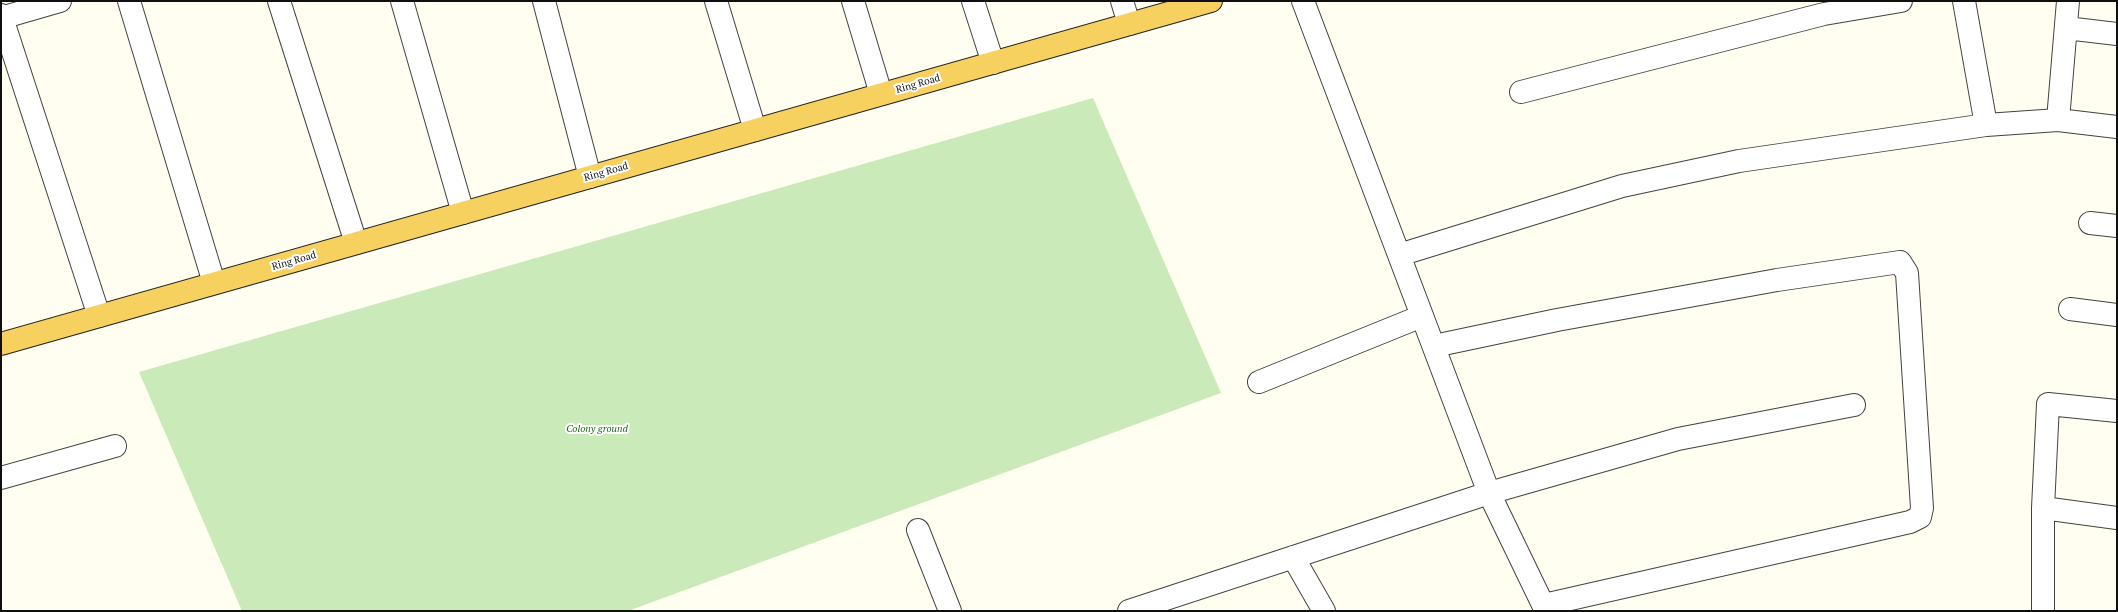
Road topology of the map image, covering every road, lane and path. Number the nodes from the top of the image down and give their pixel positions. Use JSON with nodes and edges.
{"nodes":[{"id":1,"x":60,"y":1,"type":"edge"},
{"id":2,"x":129,"y":1,"type":"edge"},
{"id":3,"x":279,"y":1,"type":"edge"},
{"id":4,"x":402,"y":1,"type":"edge"},
{"id":5,"x":544,"y":1,"type":"edge"},
{"id":6,"x":716,"y":1,"type":"edge"},
{"id":7,"x":853,"y":1,"type":"edge"},
{"id":8,"x":973,"y":1,"type":"edge"},
{"id":9,"x":1122,"y":1,"type":"edge"},
{"id":10,"x":1211,"y":1,"type":"edge"},
{"id":11,"x":1303,"y":1,"type":"edge"},
{"id":12,"x":1901,"y":1,"type":"edge"},
{"id":13,"x":1964,"y":1,"type":"edge"},
{"id":14,"x":2068,"y":1,"type":"edge"},
{"id":15,"x":1,"y":17,"type":"edge"},
{"id":16,"x":1130,"y":24,"type":"junction"},
{"id":17,"x":2066,"y":28,"type":"junction"},
{"id":18,"x":2117,"y":34,"type":"edge"},
{"id":19,"x":993,"y":63,"type":"junction"},
{"id":20,"x":1521,"y":92,"type":"dead end"},
{"id":21,"x":881,"y":94,"type":"junction"},
{"id":22,"x":2058,"y":120,"type":"junction"},
{"id":23,"x":1986,"y":125,"type":"junction"},
{"id":24,"x":2117,"y":127,"type":"edge"},
{"id":25,"x":755,"y":130,"type":"junction"},
{"id":26,"x":590,"y":177,"type":"junction"},
{"id":27,"x":463,"y":213,"type":"junction"},
{"id":28,"x":2090,"y":223,"type":"dead end"},
{"id":29,"x":2117,"y":226,"type":"edge"},
{"id":30,"x":356,"y":243,"type":"junction"},
{"id":31,"x":1399,"y":255,"type":"junction"},
{"id":32,"x":214,"y":283,"type":"junction"},
{"id":33,"x":2070,"y":309,"type":"dead end"},
{"id":34,"x":2117,"y":315,"type":"edge"},
{"id":35,"x":99,"y":316,"type":"junction"},
{"id":36,"x":1422,"y":316,"type":"junction"},
{"id":37,"x":1,"y":344,"type":"edge"},
{"id":38,"x":1434,"y":346,"type":"junction"},
{"id":39,"x":1258,"y":382,"type":"dead end"},
{"id":40,"x":1854,"y":405,"type":"dead end"},
{"id":41,"x":2117,"y":411,"type":"edge"},
{"id":42,"x":115,"y":446,"type":"dead end"},
{"id":43,"x":1,"y":478,"type":"edge"},
{"id":44,"x":1489,"y":493,"type":"junction"},
{"id":45,"x":2043,"y":508,"type":"junction"},
{"id":46,"x":2117,"y":518,"type":"edge"},
{"id":47,"x":918,"y":530,"type":"dead end"},
{"id":48,"x":1293,"y":557,"type":"junction"},
{"id":49,"x":1545,"y":608,"type":"edge"},
{"id":50,"x":950,"y":611,"type":"edge"},
{"id":51,"x":1129,"y":611,"type":"edge"},
{"id":52,"x":1324,"y":611,"type":"edge"},
{"id":53,"x":2043,"y":611,"type":"edge"}],
"edges":[{"from":1,"to":15,"type":"street"},
{"from":2,"to":32,"type":"street"},
{"from":3,"to":30,"type":"street"},
{"from":4,"to":27,"type":"street"},
{"from":5,"to":26,"type":"street"},
{"from":6,"to":25,"type":"street"},
{"from":7,"to":21,"type":"street"},
{"from":8,"to":19,"type":"street"},
{"from":9,"to":16,"type":"street"},
{"from":10,"to":16,"type":"highway","name":"Ring Road"},
{"from":11,"to":31,"type":"street"},
{"from":12,"to":20,"type":"street"},
{"from":13,"to":23,"type":"street"},
{"from":14,"to":17,"type":"street"},
{"from":15,"to":35,"type":"street"},
{"from":16,"to":19,"type":"highway","name":"Ring Road"},
{"from":17,"to":18,"type":"street"},
{"from":17,"to":22,"type":"street"},
{"from":19,"to":21,"type":"highway","name":"Ring Road"},
{"from":21,"to":25,"type":"highway","name":"Ring Road"},
{"from":22,"to":23,"type":"street"},
{"from":22,"to":24,"type":"street"},
{"from":23,"to":31,"type":"street"},
{"from":25,"to":26,"type":"highway","name":"Ring Road"},
{"from":26,"to":27,"type":"highway","name":"Ring Road"},
{"from":27,"to":30,"type":"highway","name":"Ring Road"},
{"from":28,"to":29,"type":"street"},
{"from":30,"to":32,"type":"highway","name":"Ring Road"},
{"from":31,"to":36,"type":"street"},
{"from":32,"to":35,"type":"highway","name":"Ring Road"},
{"from":33,"to":34,"type":"street"},
{"from":35,"to":37,"type":"highway","name":"Ring Road"},
{"from":36,"to":38,"type":"street"},
{"from":36,"to":39,"type":"street"},
{"from":38,"to":44,"type":"street"},
{"from":38,"to":49,"type":"street"},
{"from":40,"to":44,"type":"street"},
{"from":41,"to":45,"type":"street"},
{"from":42,"to":43,"type":"street"},
{"from":44,"to":48,"type":"street"},
{"from":44,"to":49,"type":"street"},
{"from":45,"to":46,"type":"street"},
{"from":45,"to":53,"type":"street"},
{"from":47,"to":50,"type":"street"},
{"from":48,"to":51,"type":"street"},
{"from":48,"to":52,"type":"street"}]}
